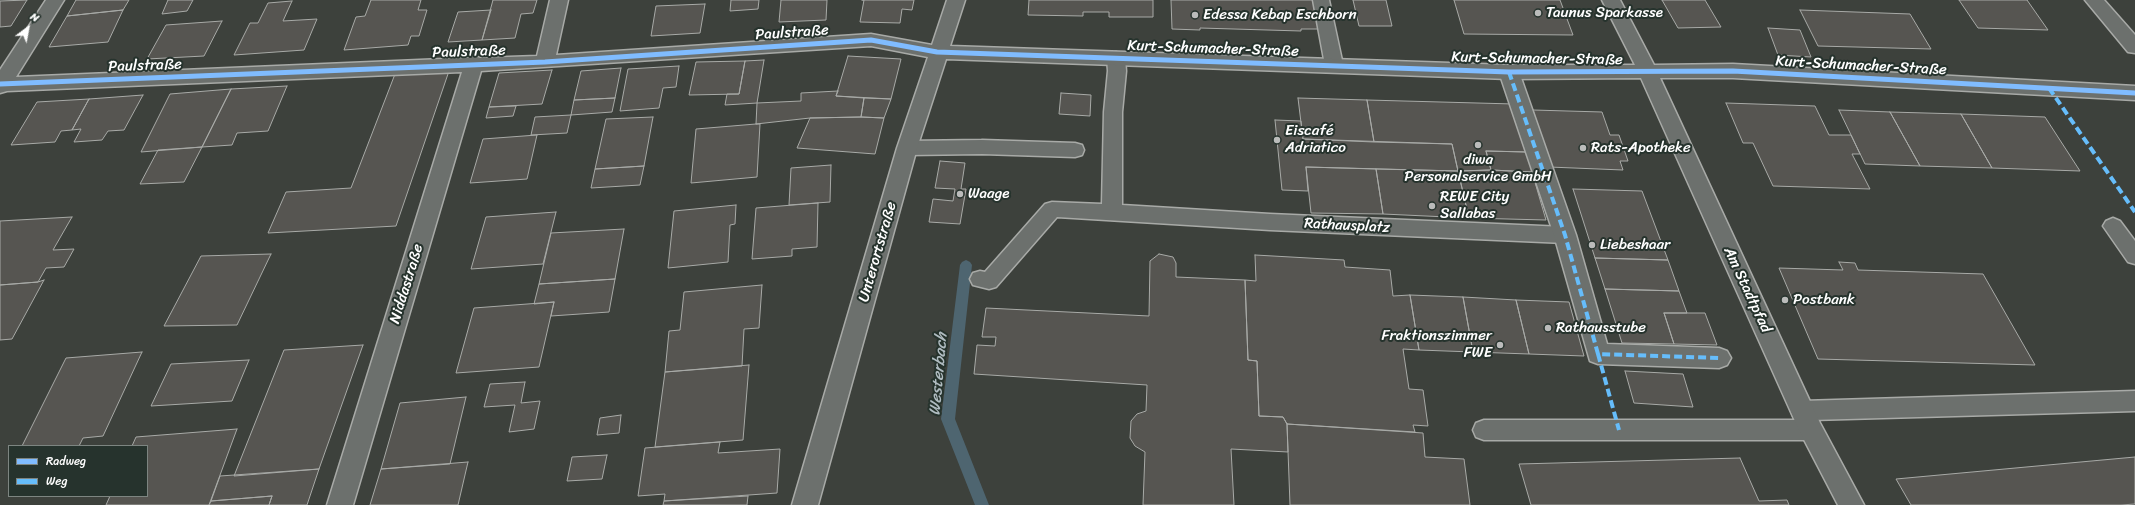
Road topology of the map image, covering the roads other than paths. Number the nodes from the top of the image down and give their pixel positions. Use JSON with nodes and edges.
{"nodes":[{"id":1,"x":55,"y":0,"type":"edge"},
{"id":2,"x":559,"y":0,"type":"edge"},
{"id":3,"x":956,"y":0,"type":"edge"},
{"id":4,"x":1321,"y":0,"type":"edge"},
{"id":5,"x":1612,"y":0,"type":"edge"},
{"id":6,"x":2094,"y":0,"type":"edge"},
{"id":7,"x":2135,"y":47,"type":"edge"},
{"id":8,"x":937,"y":52,"type":"junction"},
{"id":9,"x":1116,"y":58,"type":"junction"},
{"id":10,"x":545,"y":62,"type":"junction"},
{"id":11,"x":474,"y":64,"type":"junction"},
{"id":12,"x":1334,"y":65,"type":"junction"},
{"id":13,"x":1509,"y":72,"type":"junction"},
{"id":14,"x":1648,"y":72,"type":"junction"},
{"id":15,"x":0,"y":85,"type":"edge"},
{"id":16,"x":2135,"y":93,"type":"edge"},
{"id":17,"x":906,"y":148,"type":"junction"},
{"id":18,"x":1075,"y":150,"type":"dead end"},
{"id":19,"x":1112,"y":212,"type":"junction"},
{"id":20,"x":2113,"y":226,"type":"dead end"},
{"id":21,"x":1565,"y":236,"type":"junction"},
{"id":22,"x":2135,"y":256,"type":"edge"},
{"id":23,"x":980,"y":279,"type":"dead end"},
{"id":24,"x":1719,"y":358,"type":"dead end"},
{"id":25,"x":2135,"y":401,"type":"edge"},
{"id":26,"x":1807,"y":420,"type":"junction"},
{"id":27,"x":1484,"y":430,"type":"dead end"},
{"id":28,"x":340,"y":505,"type":"edge"},
{"id":29,"x":805,"y":505,"type":"edge"},
{"id":30,"x":1851,"y":505,"type":"edge"}],
"edges":[{"from":1,"to":15,"type":"street"},
{"from":2,"to":10,"type":"street"},
{"from":3,"to":8,"type":"street","name":"Unterortstraße"},
{"from":4,"to":12,"type":"lane"},
{"from":5,"to":14,"type":"street","name":"Am Stadtpfad"},
{"from":6,"to":7,"type":"street"},
{"from":8,"to":9,"type":"street","name":"Kurt-Schumacher-Straße"},
{"from":8,"to":10,"type":"street","name":"Paulstraße"},
{"from":8,"to":17,"type":"street","name":"Unterortstraße"},
{"from":9,"to":12,"type":"street","name":"Kurt-Schumacher-Straße"},
{"from":9,"to":19,"type":"lane"},
{"from":10,"to":11,"type":"street","name":"Paulstraße"},
{"from":11,"to":15,"type":"street","name":"Paulstraße"},
{"from":11,"to":28,"type":"street","name":"Niddastraße"},
{"from":12,"to":13,"type":"street","name":"Kurt-Schumacher-Straße"},
{"from":13,"to":14,"type":"street","name":"Kurt-Schumacher-Straße"},
{"from":13,"to":21,"type":"street"},
{"from":14,"to":16,"type":"street","name":"Kurt-Schumacher-Straße"},
{"from":14,"to":26,"type":"street","name":"Am Stadtpfad"},
{"from":17,"to":18,"type":"lane"},
{"from":17,"to":29,"type":"street","name":"Unterortstraße"},
{"from":19,"to":21,"type":"lane","name":"Rathausplatz"},
{"from":19,"to":23,"type":"lane","name":"Rathausplatz"},
{"from":20,"to":22,"type":"lane"},
{"from":21,"to":24,"type":"street"},
{"from":25,"to":26,"type":"lane"},
{"from":26,"to":27,"type":"lane"},
{"from":26,"to":30,"type":"street","name":"Am Stadtpfad"}]}
